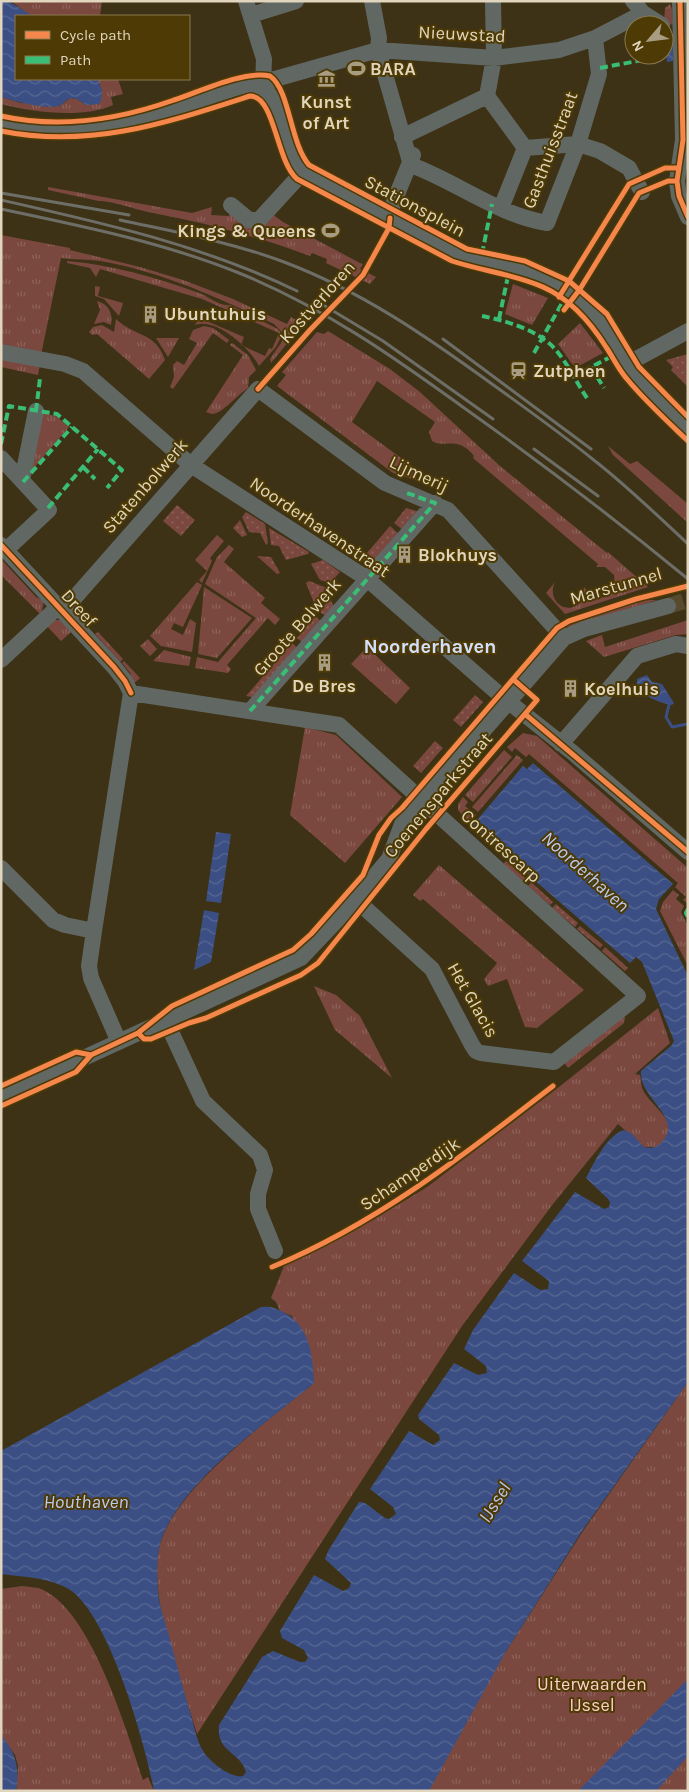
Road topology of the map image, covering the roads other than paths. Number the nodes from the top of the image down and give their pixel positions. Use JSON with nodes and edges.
{"nodes":[{"id":1,"x":296,"y":1,"type":"edge"},
{"id":2,"x":372,"y":1,"type":"edge"},
{"id":3,"x":493,"y":1,"type":"edge"},
{"id":4,"x":680,"y":1,"type":"edge"},
{"id":5,"x":638,"y":7,"type":"edge"},
{"id":6,"x":249,"y":8,"type":"edge"},
{"id":7,"x":649,"y":15,"type":"edge"},
{"id":8,"x":674,"y":32,"type":"edge"},
{"id":9,"x":682,"y":37,"type":"junction"},
{"id":10,"x":595,"y":38,"type":"junction"},
{"id":11,"x":378,"y":50,"type":"junction"},
{"id":12,"x":494,"y":58,"type":"junction"},
{"id":13,"x":684,"y":85,"type":"edge"},
{"id":14,"x":263,"y":86,"type":"junction"},
{"id":15,"x":487,"y":96,"type":"junction"},
{"id":16,"x":1,"y":124,"type":"edge"},
{"id":17,"x":409,"y":134,"type":"junction"},
{"id":18,"x":578,"y":144,"type":"junction"},
{"id":19,"x":526,"y":148,"type":"junction"},
{"id":20,"x":411,"y":164,"type":"junction"},
{"id":21,"x":300,"y":175,"type":"junction"},
{"id":22,"x":642,"y":192,"type":"dead end"},
{"id":23,"x":231,"y":205,"type":"dead end"},
{"id":24,"x":496,"y":206,"type":"junction"},
{"id":25,"x":688,"y":217,"type":"edge"},
{"id":26,"x":390,"y":218,"type":"junction"},
{"id":27,"x":688,"y":331,"type":"edge"},
{"id":28,"x":1,"y":352,"type":"edge"},
{"id":29,"x":627,"y":364,"type":"junction"},
{"id":30,"x":258,"y":389,"type":"joint"},
{"id":31,"x":36,"y":410,"type":"dead end"},
{"id":32,"x":688,"y":429,"type":"edge"},
{"id":33,"x":1,"y":458,"type":"edge"},
{"id":34,"x":191,"y":465,"type":"junction"},
{"id":35,"x":22,"y":480,"type":"junction"},
{"id":36,"x":435,"y":503,"type":"junction"},
{"id":37,"x":4,"y":547,"type":"edge"},
{"id":38,"x":366,"y":578,"type":"junction"},
{"id":39,"x":668,"y":606,"type":"tunnel mouth"},
{"id":40,"x":61,"y":608,"type":"junction"},
{"id":41,"x":608,"y":624,"type":"junction"},
{"id":42,"x":560,"y":633,"type":"junction"},
{"id":43,"x":688,"y":646,"type":"edge"},
{"id":44,"x":560,"y":658,"type":"junction"},
{"id":45,"x":1,"y":660,"type":"edge"},
{"id":46,"x":131,"y":693,"type":"junction"},
{"id":47,"x":512,"y":705,"type":"junction"},
{"id":48,"x":250,"y":711,"type":"junction"},
{"id":49,"x":561,"y":744,"type":"junction"},
{"id":50,"x":422,"y":801,"type":"junction"},
{"id":51,"x":688,"y":852,"type":"edge"},
{"id":52,"x":1,"y":868,"type":"edge"},
{"id":53,"x":359,"y":903,"type":"junction"},
{"id":54,"x":94,"y":931,"type":"junction"},
{"id":55,"x":638,"y":996,"type":"joint"},
{"id":56,"x":166,"y":1021,"type":"junction"},
{"id":57,"x":119,"y":1042,"type":"junction"},
{"id":58,"x":1,"y":1096,"type":"edge"},
{"id":59,"x":275,"y":1252,"type":"dead end"}],
"edges":[{"from":1,"to":6,"type":"street"},
{"from":2,"to":11,"type":"street"},
{"from":3,"to":12,"type":"street"},
{"from":4,"to":9,"type":"street"},
{"from":5,"to":7,"type":"street","name":"Nieuwstad"},
{"from":5,"to":10,"type":"street","name":"Nieuwstad"},
{"from":6,"to":14,"type":"street"},
{"from":8,"to":9,"type":"street","name":"Nieuwstad"},
{"from":9,"to":13,"type":"street"},
{"from":10,"to":12,"type":"street","name":"Nieuwstad"},
{"from":10,"to":18,"type":"street","name":"Gasthuisstraat"},
{"from":11,"to":12,"type":"street","name":"Nieuwstad"},
{"from":11,"to":14,"type":"street","name":"Nieuwstad"},
{"from":11,"to":17,"type":"street"},
{"from":12,"to":15,"type":"street"},
{"from":13,"to":25,"type":"street"},
{"from":14,"to":16,"type":"street","name":"Nieuwstad"},
{"from":14,"to":21,"type":"street"},
{"from":15,"to":17,"type":"street"},
{"from":15,"to":19,"type":"street"},
{"from":17,"to":20,"type":"street"},
{"from":18,"to":19,"type":"street"},
{"from":18,"to":22,"type":"street"},
{"from":18,"to":24,"type":"street","name":"Gasthuisstraat"},
{"from":19,"to":24,"type":"street"},
{"from":20,"to":24,"type":"street","name":"Gasthuisstraat"},
{"from":20,"to":26,"type":"street"},
{"from":21,"to":23,"type":"street"},
{"from":21,"to":26,"type":"street","name":"Stationsplein"},
{"from":26,"to":29,"type":"street","name":"Stationsplein"},
{"from":27,"to":29,"type":"street"},
{"from":28,"to":34,"type":"street","name":"Noorderhavenstraat"},
{"from":29,"to":32,"type":"street","name":"Stationsplein"},
{"from":30,"to":34,"type":"street","name":"Statenbolwerk"},
{"from":30,"to":36,"type":"street","name":"Lijmerij"},
{"from":31,"to":35,"type":"street"},
{"from":33,"to":35,"type":"street"},
{"from":34,"to":38,"type":"street","name":"Noorderhavenstraat"},
{"from":34,"to":40,"type":"street","name":"Statenbolwerk"},
{"from":35,"to":37,"type":"street"},
{"from":36,"to":38,"type":"street","name":"Groote Bolwerk"},
{"from":36,"to":42,"type":"street","name":"Lijmerij"},
{"from":37,"to":40,"type":"street","name":"Dreef"},
{"from":38,"to":47,"type":"street","name":"Noorderhavenstraat"},
{"from":38,"to":48,"type":"street","name":"Groote Bolwerk"},
{"from":39,"to":41,"type":"street","name":"Marstunnel"},
{"from":40,"to":45,"type":"street","name":"Dreef"},
{"from":40,"to":46,"type":"street","name":"Dreef"},
{"from":41,"to":42,"type":"street","name":"Coenensparkstraat"},
{"from":41,"to":44,"type":"street","name":"Coenensparkstraat"},
{"from":42,"to":44,"type":"street"},
{"from":42,"to":47,"type":"street","name":"Coenensparkstraat"},
{"from":43,"to":49,"type":"street"},
{"from":44,"to":47,"type":"street","name":"Coenensparkstraat"},
{"from":46,"to":48,"type":"street","name":"Contrescarp"},
{"from":46,"to":54,"type":"street"},
{"from":47,"to":49,"type":"street","name":"Noorderhavenstraat"},
{"from":47,"to":50,"type":"street","name":"Coenensparkstraat"},
{"from":48,"to":50,"type":"street","name":"Contrescarp"},
{"from":49,"to":51,"type":"street","name":"Noorderhavenstraat"},
{"from":50,"to":53,"type":"street","name":"Coenensparkstraat"},
{"from":50,"to":55,"type":"street","name":"Contrescarp"},
{"from":52,"to":54,"type":"street"},
{"from":53,"to":55,"type":"street","name":"Het Glacis"},
{"from":53,"to":56,"type":"street","name":"Coenensparkstraat"},
{"from":54,"to":57,"type":"street"},
{"from":56,"to":57,"type":"street","name":"Coenensparkstraat"},
{"from":56,"to":59,"type":"street"},
{"from":57,"to":58,"type":"street","name":"Coenensparkstraat"}]}
